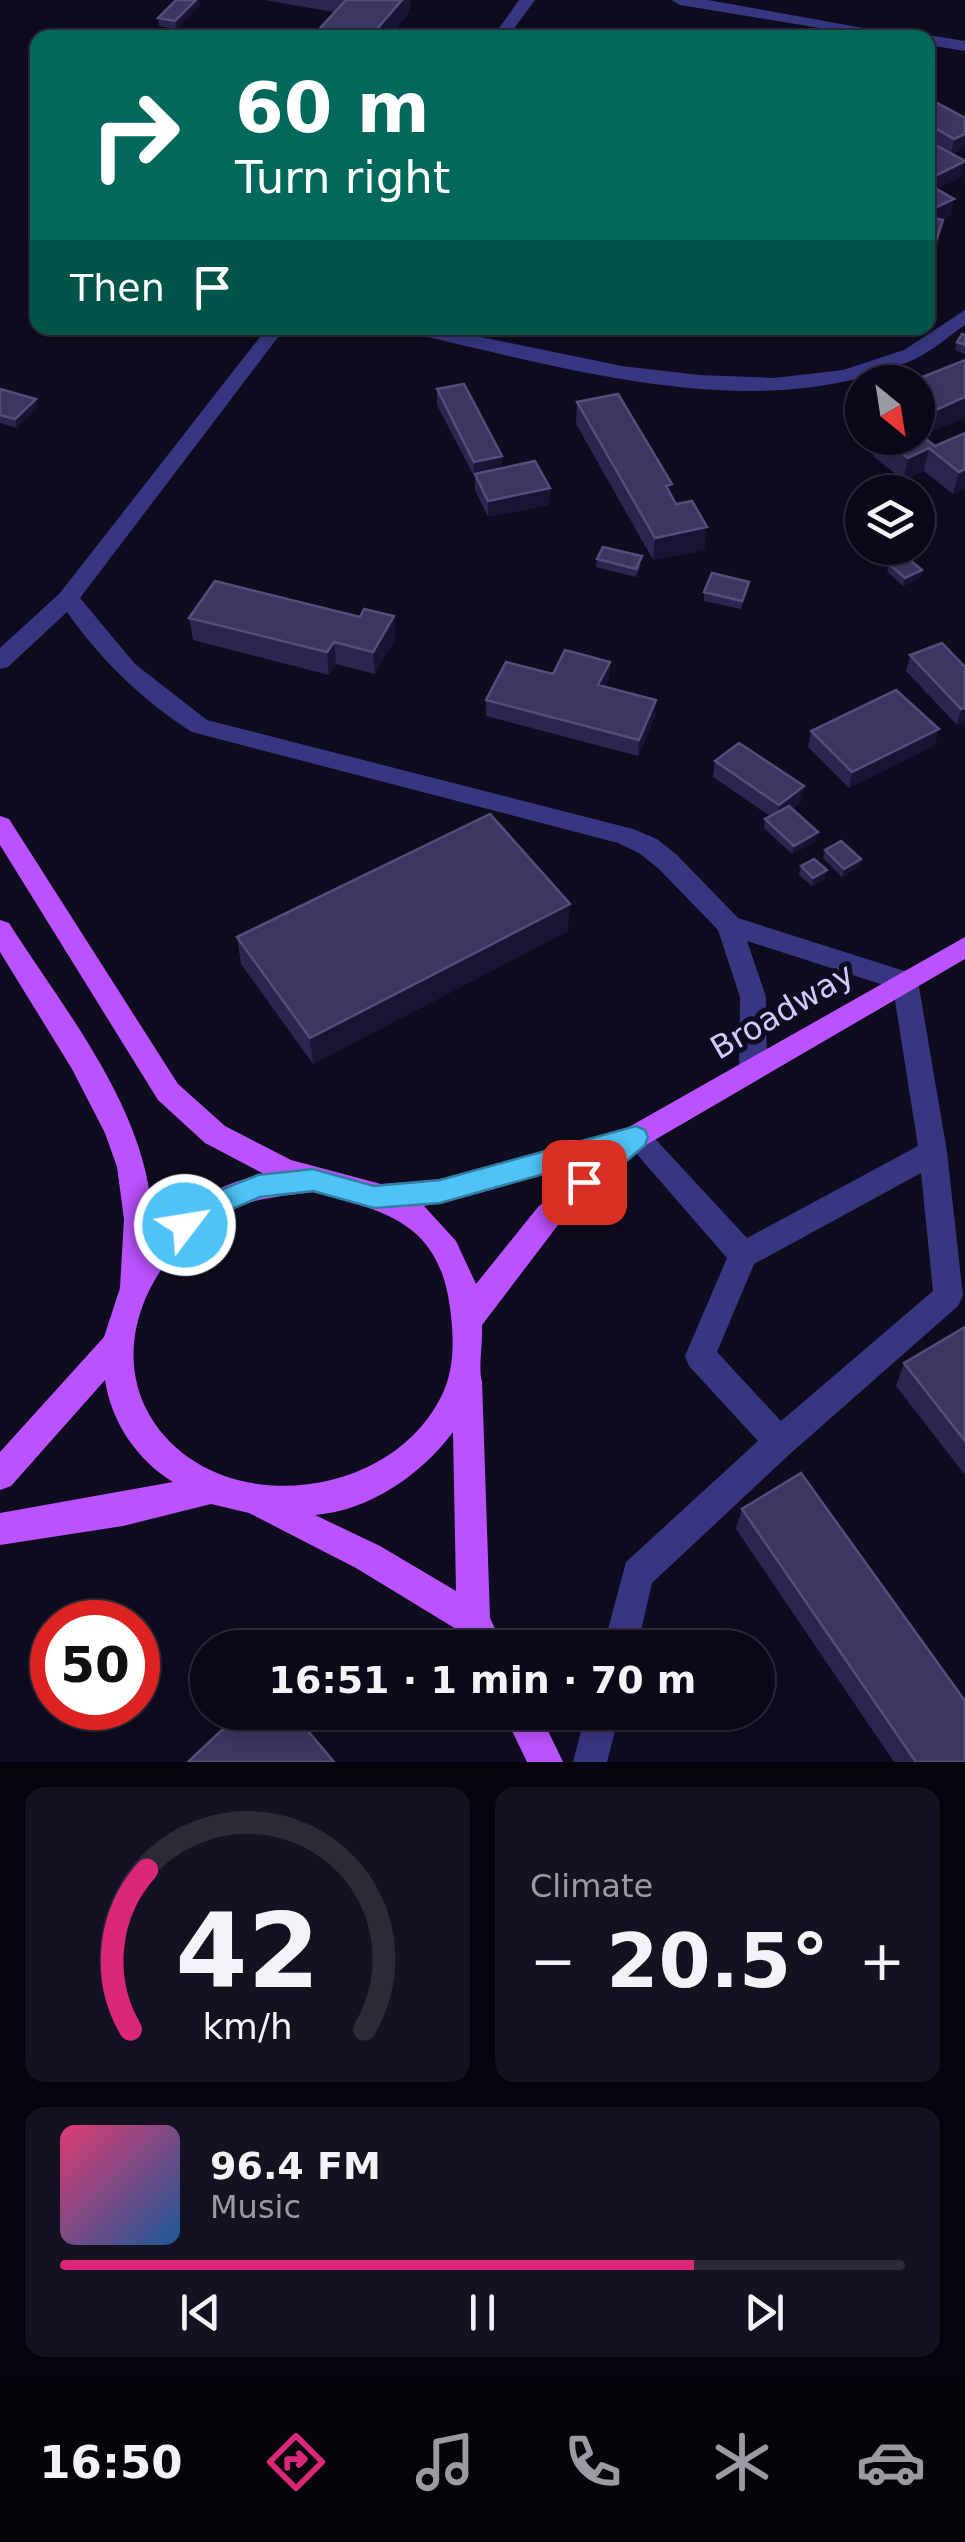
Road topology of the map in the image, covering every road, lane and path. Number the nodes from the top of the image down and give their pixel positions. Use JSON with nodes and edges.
{"nodes":[{"id":1,"x":527,"y":0,"type":"edge"},
{"id":2,"x":680,"y":0,"type":"edge"},
{"id":3,"x":505,"y":30,"type":"edge"},
{"id":4,"x":863,"y":30,"type":"edge"},
{"id":5,"x":935,"y":41,"type":"edge"},
{"id":6,"x":965,"y":46,"type":"edge"},
{"id":7,"x":965,"y":316,"type":"edge"},
{"id":8,"x":271,"y":335,"type":"edge"},
{"id":9,"x":450,"y":335,"type":"edge"},
{"id":10,"x":68,"y":598,"type":"junction"},
{"id":11,"x":0,"y":661,"type":"edge"},
{"id":12,"x":0,"y":825,"type":"edge"},
{"id":13,"x":730,"y":926,"type":"junction"},
{"id":14,"x":0,"y":930,"type":"edge"},
{"id":15,"x":965,"y":947,"type":"edge"},
{"id":16,"x":905,"y":981,"type":"junction"},
{"id":17,"x":753,"y":1068,"type":"junction"},
{"id":18,"x":636,"y":1137,"type":"junction"},
{"id":19,"x":933,"y":1152,"type":"junction"},
{"id":20,"x":313,"y":1180,"type":"junction"},
{"id":21,"x":374,"y":1197,"type":"junction"},
{"id":22,"x":744,"y":1256,"type":"junction"},
{"id":23,"x":132,"y":1288,"type":"junction"},
{"id":24,"x":471,"y":1316,"type":"junction"},
{"id":25,"x":117,"y":1344,"type":"junction"},
{"id":26,"x":467,"y":1371,"type":"junction"},
{"id":27,"x":780,"y":1442,"type":"junction"},
{"id":28,"x":0,"y":1475,"type":"edge"},
{"id":29,"x":207,"y":1490,"type":"junction"},
{"id":30,"x":258,"y":1504,"type":"junction"},
{"id":31,"x":0,"y":1529,"type":"edge"},
{"id":32,"x":474,"y":1630,"type":"edge"},
{"id":33,"x":480,"y":1630,"type":"edge"},
{"id":34,"x":624,"y":1630,"type":"edge"},
{"id":35,"x":529,"y":1730,"type":"edge"},
{"id":36,"x":598,"y":1730,"type":"edge"},
{"id":37,"x":546,"y":1762,"type":"edge"},
{"id":38,"x":590,"y":1762,"type":"edge"}],
"edges":[{"from":1,"to":3,"type":"street"},
{"from":2,"to":4,"type":"street"},
{"from":5,"to":6,"type":"street"},
{"from":7,"to":9,"type":"street"},
{"from":8,"to":10,"type":"street"},
{"from":10,"to":11,"type":"street"},
{"from":10,"to":13,"type":"street"},
{"from":12,"to":20,"type":"main road"},
{"from":13,"to":16,"type":"street"},
{"from":13,"to":17,"type":"street"},
{"from":14,"to":23,"type":"main road"},
{"from":15,"to":16,"type":"main road","name":"Broadway"},
{"from":16,"to":17,"type":"main road","name":"Broadway"},
{"from":16,"to":19,"type":"street"},
{"from":17,"to":18,"type":"main road","name":"Broadway"},
{"from":18,"to":21,"type":"main road"},
{"from":18,"to":22,"type":"street"},
{"from":18,"to":24,"type":"main road"},
{"from":19,"to":22,"type":"street"},
{"from":19,"to":27,"type":"street"},
{"from":20,"to":21,"type":"main road"},
{"from":20,"to":23,"type":"main road"},
{"from":21,"to":24,"type":"main road"},
{"from":22,"to":27,"type":"street"},
{"from":23,"to":25,"type":"main road"},
{"from":24,"to":26,"type":"main road"},
{"from":25,"to":28,"type":"main road"},
{"from":25,"to":29,"type":"main road"},
{"from":26,"to":30,"type":"main road"},
{"from":26,"to":33,"type":"main road"},
{"from":27,"to":34,"type":"street"},
{"from":29,"to":30,"type":"main road"},
{"from":29,"to":31,"type":"main road"},
{"from":30,"to":32,"type":"main road"},
{"from":35,"to":37,"type":"main road"},
{"from":36,"to":38,"type":"street"}]}
